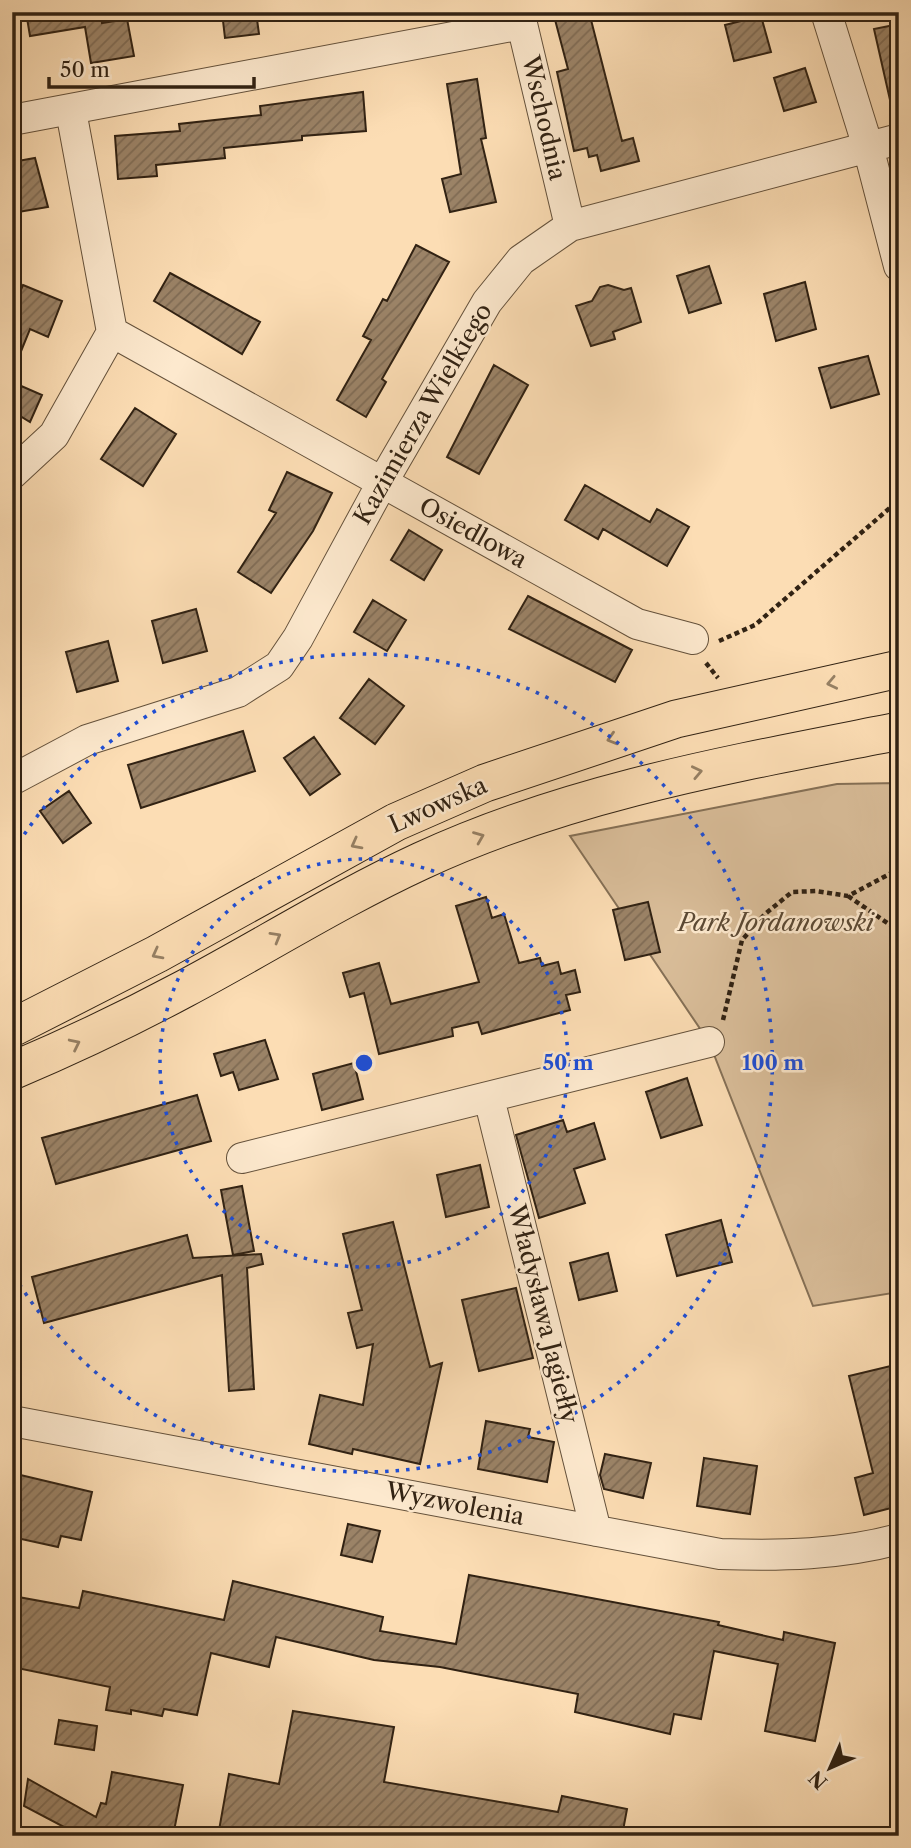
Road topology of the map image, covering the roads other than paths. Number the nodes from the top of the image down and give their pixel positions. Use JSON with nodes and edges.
{"nodes":[{"id":1,"x":826,"y":12,"type":"edge"},
{"id":2,"x":71,"y":111,"type":"junction"},
{"id":3,"x":12,"y":120,"type":"edge"},
{"id":4,"x":899,"y":139,"type":"edge"},
{"id":5,"x":868,"y":148,"type":"junction"},
{"id":6,"x":570,"y":226,"type":"junction"},
{"id":7,"x":899,"y":266,"type":"edge"},
{"id":8,"x":112,"y":332,"type":"junction"},
{"id":9,"x":12,"y":474,"type":"edge"},
{"id":10,"x":382,"y":483,"type":"junction"},
{"id":11,"x":693,"y":639,"type":"road end"},
{"id":12,"x":899,"y":668,"type":"edge"},
{"id":13,"x":899,"y":730,"type":"edge"},
{"id":14,"x":12,"y":780,"type":"edge"},
{"id":15,"x":12,"y":1027,"type":"edge"},
{"id":16,"x":709,"y":1042,"type":"road end"},
{"id":17,"x":12,"y":1071,"type":"edge"},
{"id":18,"x":489,"y":1098,"type":"junction"},
{"id":19,"x":242,"y":1158,"type":"dead end"},
{"id":20,"x":12,"y":1421,"type":"edge"},
{"id":21,"x":596,"y":1531,"type":"junction"},
{"id":22,"x":899,"y":1539,"type":"edge"}],
"edges":[{"from":1,"to":5,"type":"street"},
{"from":2,"to":3,"type":"street","name":"Wschodnia"},
{"from":2,"to":6,"type":"street","name":"Wschodnia"},
{"from":2,"to":8,"type":"street"},
{"from":4,"to":5,"type":"street","name":"Kazimierza Wielkiego"},
{"from":5,"to":6,"type":"street","name":"Kazimierza Wielkiego"},
{"from":5,"to":7,"type":"street"},
{"from":6,"to":10,"type":"street","name":"Kazimierza Wielkiego"},
{"from":8,"to":9,"type":"street"},
{"from":8,"to":10,"type":"street","name":"Osiedlowa"},
{"from":10,"to":11,"type":"street","name":"Osiedlowa"},
{"from":10,"to":14,"type":"street","name":"Kazimierza Wielkiego"},
{"from":12,"to":15,"type":"main road","name":"Lwowska","one_way":true},
{"from":17,"to":13,"type":"main road","name":"Lwowska","one_way":true},
{"from":16,"to":18,"type":"street"},
{"from":18,"to":19,"type":"street"},
{"from":18,"to":21,"type":"street","name":"Władysława Jagiełły"},
{"from":20,"to":21,"type":"street","name":"Wyzwolenia"},
{"from":21,"to":22,"type":"street","name":"Wyzwolenia"}]}
